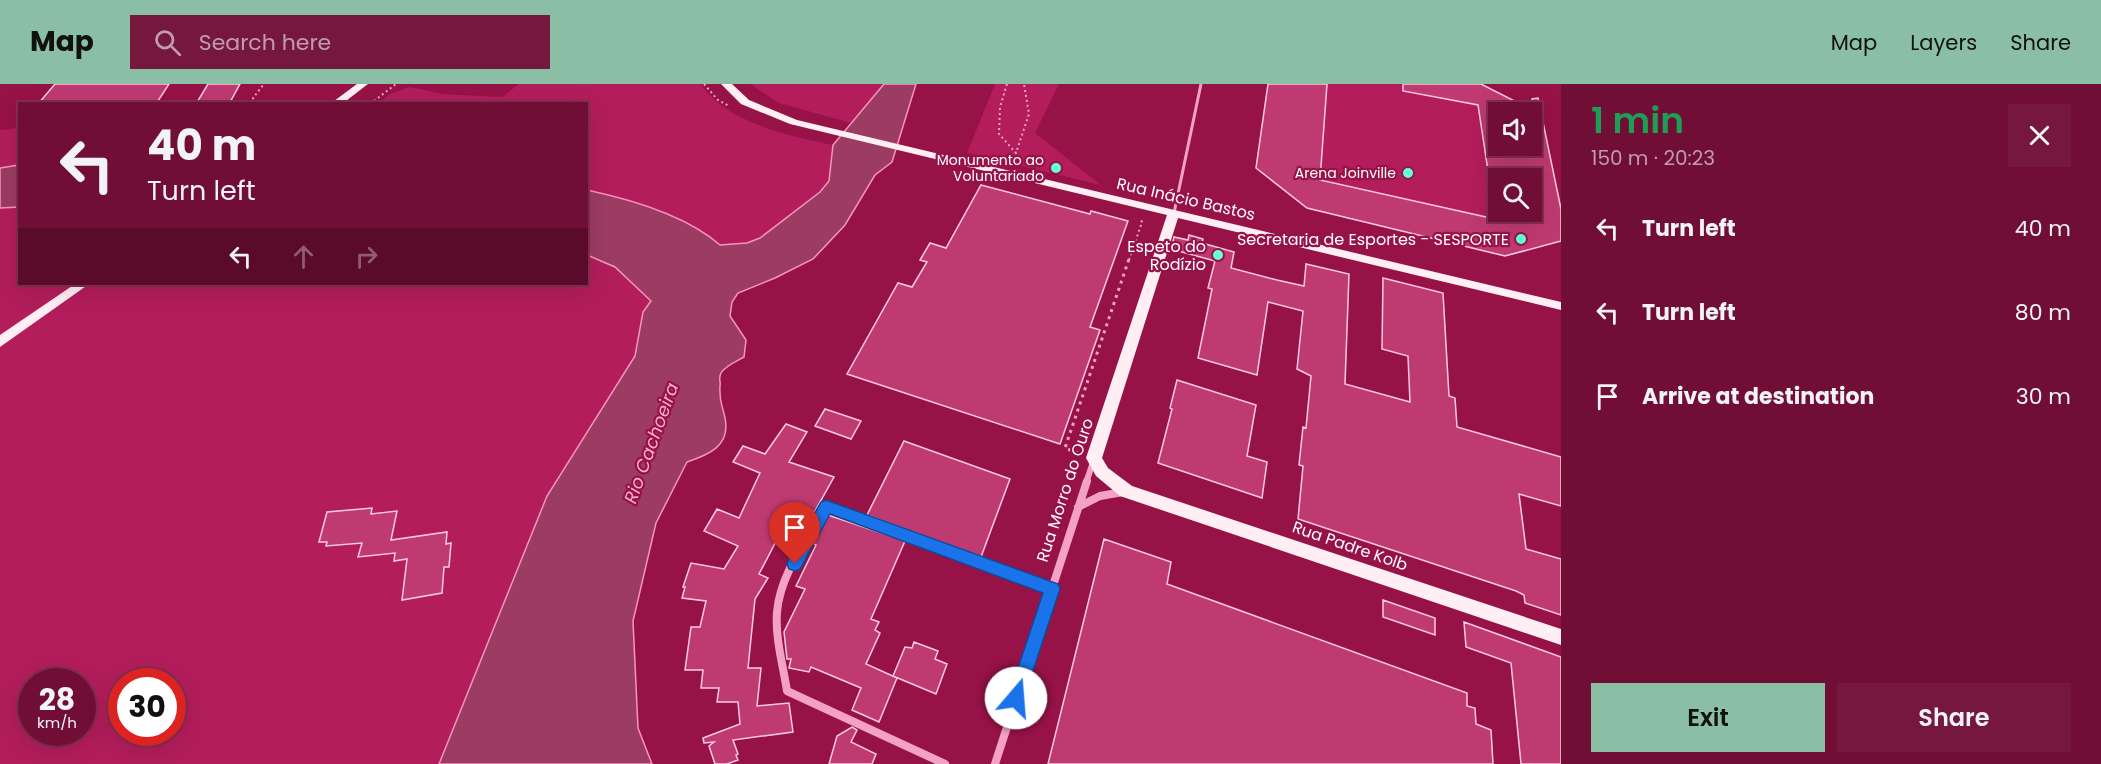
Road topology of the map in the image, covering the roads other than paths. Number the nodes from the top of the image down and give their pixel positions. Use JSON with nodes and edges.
{"nodes":[{"id":1,"x":363,"y":84,"type":"edge"},
{"id":2,"x":726,"y":84,"type":"edge"},
{"id":3,"x":1201,"y":84,"type":"edge"},
{"id":4,"x":338,"y":102,"type":"edge"},
{"id":5,"x":1172,"y":220,"type":"junction"},
{"id":6,"x":82,"y":285,"type":"edge"},
{"id":7,"x":1561,"y":306,"type":"edge"},
{"id":8,"x":0,"y":342,"type":"edge"},
{"id":9,"x":1094,"y":458,"type":"junction"},
{"id":10,"x":1126,"y":491,"type":"junction"},
{"id":11,"x":1078,"y":507,"type":"junction"},
{"id":12,"x":1052,"y":589,"type":"junction"},
{"id":13,"x":1561,"y":637,"type":"edge"},
{"id":14,"x":945,"y":764,"type":"edge"},
{"id":15,"x":995,"y":764,"type":"edge"}],
"edges":[{"from":1,"to":4,"type":"main road"},
{"from":2,"to":5,"type":"main road","name":"Rua Inácio Bastos"},
{"from":3,"to":5,"type":"lane"},
{"from":5,"to":7,"type":"main road","name":"Rua Inácio Bastos"},
{"from":5,"to":9,"type":"main road","name":"Rua Morro do Ouro"},
{"from":6,"to":8,"type":"main road"},
{"from":9,"to":10,"type":"main road","name":"Rua Padre Kolb"},
{"from":9,"to":11,"type":"street","name":"Rua Morro do Ouro"},
{"from":10,"to":11,"type":"street"},
{"from":10,"to":13,"type":"main road","name":"Rua Padre Kolb"},
{"from":11,"to":12,"type":"street","name":"Rua Morro do Ouro"},
{"from":12,"to":14,"type":"street"},
{"from":12,"to":15,"type":"street","name":"Rua Morro do Ouro"}]}
